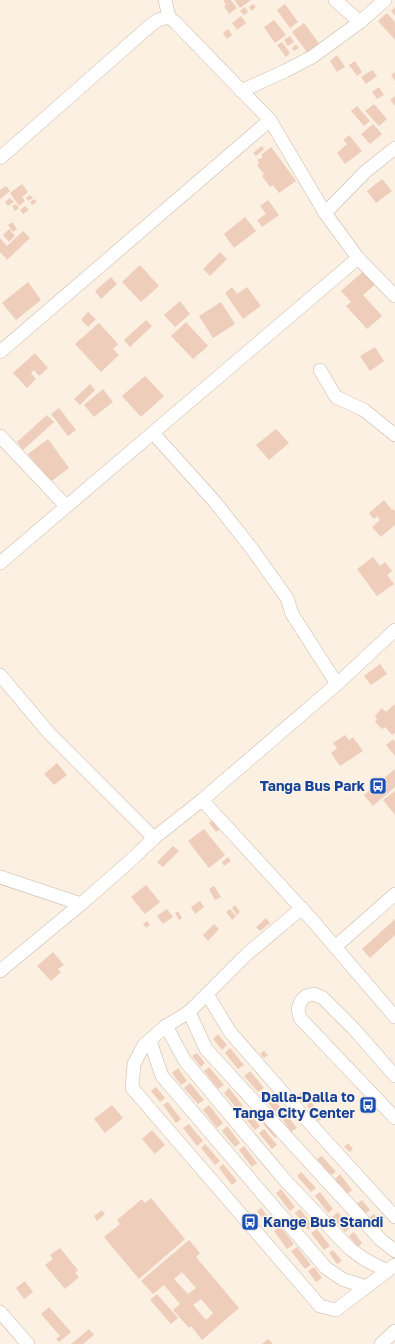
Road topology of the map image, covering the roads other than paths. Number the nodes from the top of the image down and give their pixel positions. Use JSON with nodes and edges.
{"nodes":[{"id":1,"x":165,"y":0,"type":"edge"},
{"id":2,"x":334,"y":0,"type":"edge"},
{"id":3,"x":385,"y":0,"type":"edge"},
{"id":4,"x":169,"y":17,"type":"junction"},
{"id":5,"x":360,"y":22,"type":"junction"},
{"id":6,"x":241,"y":91,"type":"junction"},
{"id":7,"x":270,"y":120,"type":"junction"},
{"id":8,"x":395,"y":148,"type":"edge"},
{"id":9,"x":0,"y":158,"type":"edge"},
{"id":10,"x":325,"y":213,"type":"junction"},
{"id":11,"x":358,"y":258,"type":"junction"},
{"id":12,"x":395,"y":296,"type":"edge"},
{"id":13,"x":0,"y":352,"type":"edge"},
{"id":14,"x":320,"y":370,"type":"dead end"},
{"id":15,"x":153,"y":433,"type":"junction"},
{"id":16,"x":395,"y":435,"type":"edge"},
{"id":17,"x":0,"y":436,"type":"edge"},
{"id":18,"x":66,"y":506,"type":"junction"},
{"id":19,"x":0,"y":563,"type":"edge"},
{"id":20,"x":395,"y":630,"type":"edge"},
{"id":21,"x":0,"y":675,"type":"edge"},
{"id":22,"x":337,"y":684,"type":"junction"},
{"id":23,"x":202,"y":800,"type":"junction"},
{"id":24,"x":154,"y":838,"type":"junction"},
{"id":25,"x":0,"y":877,"type":"edge"},
{"id":26,"x":395,"y":894,"type":"edge"},
{"id":27,"x":81,"y":904,"type":"junction"},
{"id":28,"x":302,"y":908,"type":"junction"},
{"id":29,"x":335,"y":947,"type":"junction"},
{"id":30,"x":0,"y":971,"type":"edge"},
{"id":31,"x":207,"y":994,"type":"junction"},
{"id":32,"x":189,"y":1012,"type":"junction"},
{"id":33,"x":395,"y":1017,"type":"edge"},
{"id":34,"x":166,"y":1026,"type":"junction"},
{"id":35,"x":150,"y":1041,"type":"junction"},
{"id":36,"x":392,"y":1067,"type":"edge"},
{"id":37,"x":395,"y":1118,"type":"edge"},
{"id":38,"x":395,"y":1217,"type":"edge"},
{"id":39,"x":395,"y":1251,"type":"edge"},
{"id":40,"x":391,"y":1268,"type":"edge"},
{"id":41,"x":366,"y":1287,"type":"junction"},
{"id":42,"x":0,"y":1312,"type":"edge"},
{"id":43,"x":395,"y":1331,"type":"edge"},
{"id":44,"x":28,"y":1344,"type":"edge"},
{"id":45,"x":381,"y":1344,"type":"edge"}],
"edges":[{"from":1,"to":4,"type":"street"},
{"from":2,"to":5,"type":"street"},
{"from":3,"to":5,"type":"street"},
{"from":4,"to":6,"type":"street"},
{"from":4,"to":9,"type":"street"},
{"from":5,"to":6,"type":"street"},
{"from":6,"to":7,"type":"street"},
{"from":7,"to":10,"type":"street"},
{"from":7,"to":13,"type":"street"},
{"from":8,"to":10,"type":"street"},
{"from":10,"to":11,"type":"street"},
{"from":11,"to":12,"type":"street"},
{"from":11,"to":15,"type":"street"},
{"from":14,"to":16,"type":"street"},
{"from":15,"to":18,"type":"street"},
{"from":15,"to":22,"type":"street"},
{"from":17,"to":18,"type":"street"},
{"from":18,"to":19,"type":"street"},
{"from":20,"to":22,"type":"street"},
{"from":21,"to":24,"type":"street"},
{"from":22,"to":23,"type":"street"},
{"from":23,"to":24,"type":"street"},
{"from":23,"to":28,"type":"street"},
{"from":24,"to":27,"type":"street"},
{"from":25,"to":27,"type":"street"},
{"from":26,"to":29,"type":"street"},
{"from":27,"to":30,"type":"street"},
{"from":28,"to":29,"type":"street"},
{"from":28,"to":31,"type":"street"},
{"from":29,"to":33,"type":"street"},
{"from":31,"to":32,"type":"street"},
{"from":31,"to":38,"type":"street"},
{"from":32,"to":34,"type":"street"},
{"from":32,"to":39,"type":"street"},
{"from":34,"to":35,"type":"street"},
{"from":34,"to":40,"type":"street"},
{"from":35,"to":41,"type":"street"},
{"from":35,"to":41,"type":"street"},
{"from":36,"to":37,"type":"street"},
{"from":40,"to":41,"type":"street"},
{"from":42,"to":44,"type":"street"},
{"from":43,"to":45,"type":"street"}]}
